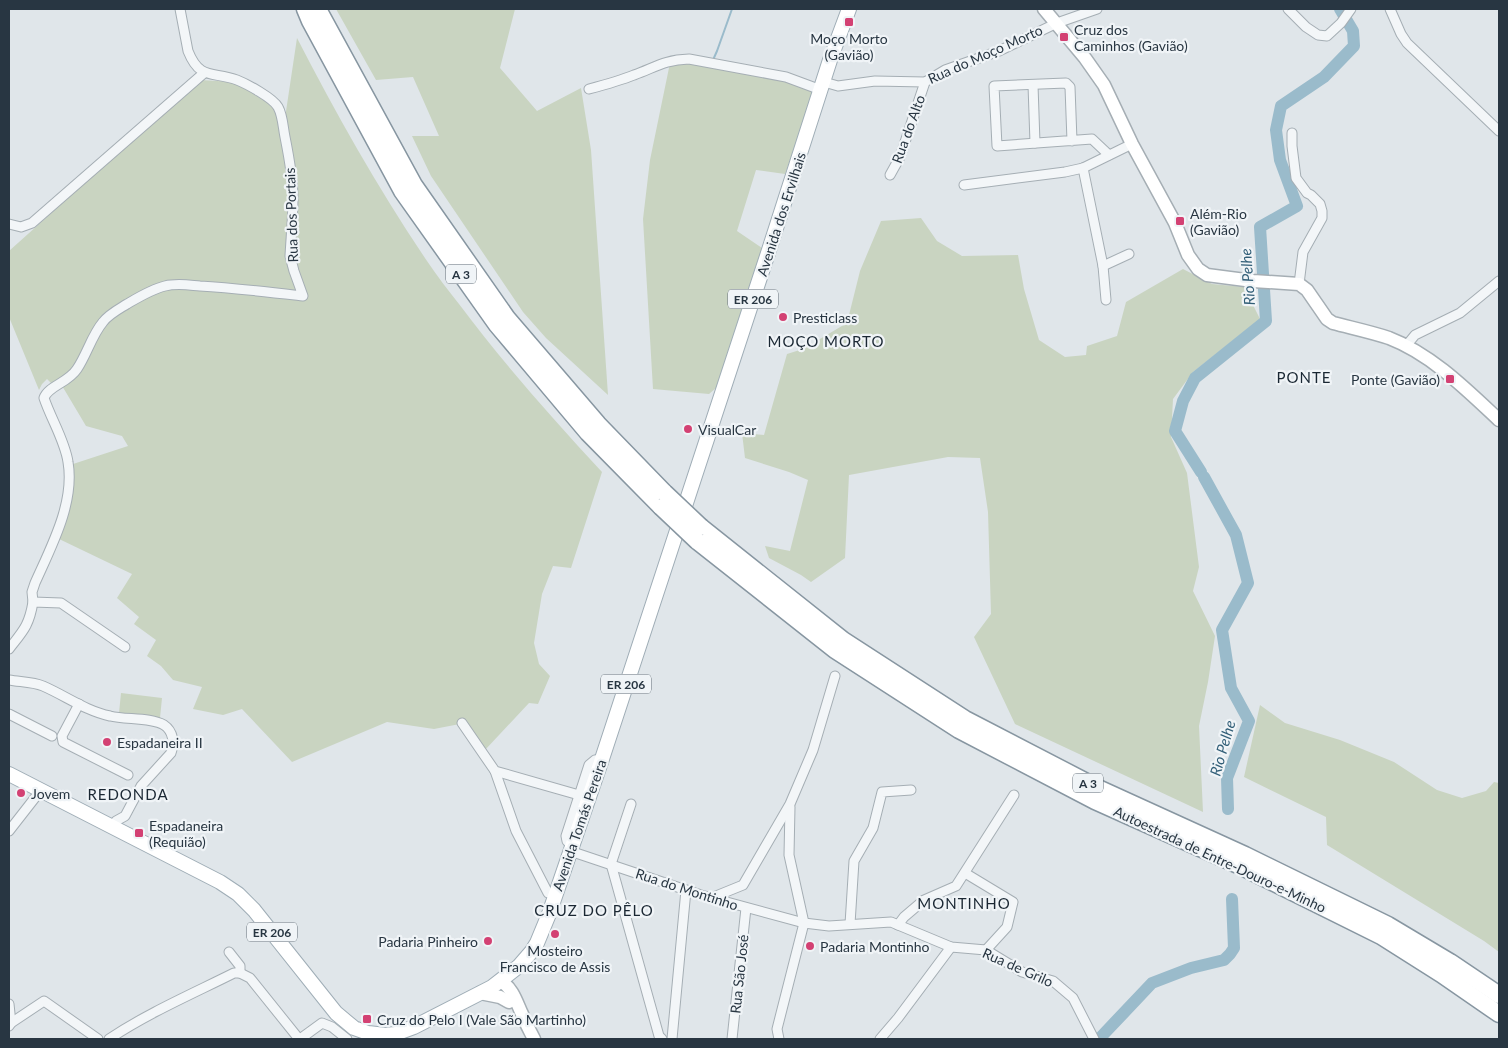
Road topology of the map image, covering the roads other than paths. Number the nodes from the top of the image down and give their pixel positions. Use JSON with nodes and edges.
{"nodes":[{"id":1,"x":180,"y":9,"type":"edge"},
{"id":2,"x":305,"y":9,"type":"edge"},
{"id":3,"x":318,"y":9,"type":"edge"},
{"id":4,"x":849,"y":9,"type":"edge"},
{"id":5,"x":1044,"y":9,"type":"edge"},
{"id":6,"x":1092,"y":9,"type":"edge"},
{"id":7,"x":1288,"y":9,"type":"edge"},
{"id":8,"x":1390,"y":9,"type":"edge"},
{"id":9,"x":1351,"y":10,"type":"edge"},
{"id":10,"x":1057,"y":23,"type":"junction"},
{"id":11,"x":204,"y":73,"type":"junction"},
{"id":12,"x":926,"y":82,"type":"junction"},
{"id":13,"x":1032,"y":85,"type":"junction"},
{"id":14,"x":822,"y":86,"type":"junction"},
{"id":15,"x":589,"y":89,"type":"dead end"},
{"id":16,"x":1499,"y":130,"type":"edge"},
{"id":17,"x":1292,"y":133,"type":"dead end"},
{"id":18,"x":1072,"y":141,"type":"junction"},
{"id":19,"x":1035,"y":143,"type":"junction"},
{"id":20,"x":1132,"y":144,"type":"junction"},
{"id":21,"x":1109,"y":155,"type":"junction"},
{"id":22,"x":1083,"y":168,"type":"junction"},
{"id":23,"x":890,"y":176,"type":"dead end"},
{"id":24,"x":964,"y":185,"type":"dead end"},
{"id":25,"x":9,"y":224,"type":"edge"},
{"id":26,"x":1129,"y":254,"type":"dead end"},
{"id":27,"x":1103,"y":266,"type":"junction"},
{"id":28,"x":1499,"y":281,"type":"edge"},
{"id":29,"x":1299,"y":284,"type":"junction"},
{"id":30,"x":1106,"y":300,"type":"dead end"},
{"id":31,"x":1406,"y":346,"type":"junction"},
{"id":32,"x":1499,"y":420,"type":"edge"},
{"id":33,"x":663,"y":500,"type":"junction"},
{"id":34,"x":681,"y":516,"type":"joint"},
{"id":35,"x":699,"y":534,"type":"junction"},
{"id":36,"x":33,"y":602,"type":"junction"},
{"id":37,"x":126,"y":647,"type":"dead end"},
{"id":38,"x":9,"y":649,"type":"edge"},
{"id":39,"x":835,"y":676,"type":"dead end"},
{"id":40,"x":9,"y":680,"type":"edge"},
{"id":41,"x":79,"y":704,"type":"junction"},
{"id":42,"x":9,"y":714,"type":"edge"},
{"id":43,"x":462,"y":724,"type":"dead end"},
{"id":44,"x":52,"y":736,"type":"dead end"},
{"id":45,"x":602,"y":759,"type":"junction"},
{"id":46,"x":495,"y":771,"type":"junction"},
{"id":47,"x":9,"y":774,"type":"edge"},
{"id":48,"x":128,"y":775,"type":"dead end"},
{"id":49,"x":41,"y":790,"type":"junction"},
{"id":50,"x":911,"y":790,"type":"dead end"},
{"id":51,"x":579,"y":795,"type":"junction"},
{"id":52,"x":1014,"y":795,"type":"dead end"},
{"id":53,"x":631,"y":804,"type":"dead end"},
{"id":54,"x":790,"y":804,"type":"junction"},
{"id":55,"x":118,"y":829,"type":"junction"},
{"id":56,"x":9,"y":831,"type":"edge"},
{"id":57,"x":571,"y":848,"type":"junction"},
{"id":58,"x":610,"y":864,"type":"junction"},
{"id":59,"x":965,"y":873,"type":"junction"},
{"id":60,"x":686,"y":890,"type":"junction"},
{"id":61,"x":555,"y":895,"type":"junction"},
{"id":62,"x":711,"y":898,"type":"junction"},
{"id":63,"x":746,"y":908,"type":"junction"},
{"id":64,"x":804,"y":923,"type":"junction"},
{"id":65,"x":850,"y":924,"type":"junction"},
{"id":66,"x":898,"y":925,"type":"junction"},
{"id":67,"x":950,"y":947,"type":"junction"},
{"id":68,"x":986,"y":950,"type":"junction"},
{"id":69,"x":229,"y":952,"type":"dead end"},
{"id":70,"x":526,"y":959,"type":"junction"},
{"id":71,"x":240,"y":972,"type":"junction"},
{"id":72,"x":501,"y":981,"type":"junction"},
{"id":73,"x":480,"y":994,"type":"junction"},
{"id":74,"x":1499,"y":996,"type":"edge"},
{"id":75,"x":512,"y":997,"type":"junction"},
{"id":76,"x":9,"y":1004,"type":"edge"},
{"id":77,"x":1499,"y":1014,"type":"edge"},
{"id":78,"x":10,"y":1025,"type":"edge"},
{"id":79,"x":395,"y":1036,"type":"edge"},
{"id":80,"x":1092,"y":1036,"type":"edge"},
{"id":81,"x":98,"y":1039,"type":"edge"},
{"id":82,"x":109,"y":1039,"type":"edge"},
{"id":83,"x":300,"y":1039,"type":"edge"},
{"id":84,"x":347,"y":1039,"type":"edge"},
{"id":85,"x":534,"y":1039,"type":"edge"},
{"id":86,"x":662,"y":1039,"type":"edge"},
{"id":87,"x":672,"y":1039,"type":"edge"},
{"id":88,"x":732,"y":1039,"type":"edge"},
{"id":89,"x":779,"y":1039,"type":"edge"},
{"id":90,"x":880,"y":1039,"type":"edge"}],
"edges":[{"from":1,"to":11,"type":"street"},
{"from":2,"to":33,"type":"highway","name":"Autoestrada de Entre-Douro-e-Minho","number":"A 3"},
{"from":3,"to":33,"type":"highway","name":"Autoestrada de Entre-Douro-e-Minho","number":"A 3"},
{"from":4,"to":14,"type":"main road","number":"ER 206"},
{"from":5,"to":10,"type":"street"},
{"from":6,"to":10,"type":"street","name":"Rua do Moço Morto"},
{"from":7,"to":9,"type":"street"},
{"from":8,"to":16,"type":"street"},
{"from":10,"to":12,"type":"street","name":"Rua do Moço Morto"},
{"from":10,"to":20,"type":"street"},
{"from":11,"to":25,"type":"street"},
{"from":11,"to":36,"type":"street","name":"Rua dos Portais"},
{"from":12,"to":14,"type":"street","name":"Rua do Moço Morto"},
{"from":12,"to":23,"type":"street","name":"Rua do Alto"},
{"from":13,"to":18,"type":"street"},
{"from":13,"to":19,"type":"street"},
{"from":13,"to":19,"type":"street"},
{"from":14,"to":15,"type":"street","name":"Rua do Moço Morto"},
{"from":14,"to":34,"type":"main road","name":"Avenida dos Ervilhais","number":"ER 206"},
{"from":17,"to":29,"type":"street"},
{"from":18,"to":19,"type":"street"},
{"from":18,"to":21,"type":"street"},
{"from":20,"to":21,"type":"street"},
{"from":20,"to":29,"type":"street"},
{"from":21,"to":22,"type":"street"},
{"from":22,"to":24,"type":"street"},
{"from":22,"to":27,"type":"street"},
{"from":26,"to":27,"type":"street"},
{"from":27,"to":30,"type":"street"},
{"from":28,"to":31,"type":"street"},
{"from":29,"to":31,"type":"street"},
{"from":31,"to":32,"type":"street"},
{"from":33,"to":35,"type":"highway","name":"Autoestrada de Entre-Douro-e-Minho","number":"A 3","bridge":true},
{"from":34,"to":45,"type":"main road","name":"Avenida Tomás Pereira","number":"ER 206"},
{"from":35,"to":74,"type":"highway","name":"Autoestrada de Entre-Douro-e-Minho","number":"A 3"},
{"from":35,"to":77,"type":"highway","name":"Autoestrada de Entre-Douro-e-Minho","number":"A 3"},
{"from":36,"to":37,"type":"street"},
{"from":36,"to":38,"type":"street"},
{"from":39,"to":54,"type":"street"},
{"from":40,"to":41,"type":"street"},
{"from":41,"to":48,"type":"street"},
{"from":41,"to":55,"type":"street"},
{"from":42,"to":44,"type":"street"},
{"from":43,"to":46,"type":"street"},
{"from":45,"to":51,"type":"street"},
{"from":45,"to":57,"type":"main road","name":"Avenida Tomás Pereira","number":"ER 206"},
{"from":46,"to":51,"type":"street"},
{"from":46,"to":61,"type":"street"},
{"from":47,"to":49,"type":"main road","number":"ER 206"},
{"from":49,"to":55,"type":"main road","number":"ER 206"},
{"from":49,"to":56,"type":"street"},
{"from":50,"to":65,"type":"street"},
{"from":51,"to":57,"type":"street"},
{"from":52,"to":59,"type":"street"},
{"from":53,"to":58,"type":"street"},
{"from":54,"to":62,"type":"street"},
{"from":54,"to":64,"type":"street"},
{"from":55,"to":79,"type":"main road","name":"Avenida Tomás Pereira","number":"ER 206"},
{"from":57,"to":58,"type":"street","name":"Rua do Montinho"},
{"from":57,"to":61,"type":"main road","name":"Avenida Tomás Pereira","number":"ER 206"},
{"from":58,"to":60,"type":"street","name":"Rua do Montinho"},
{"from":58,"to":86,"type":"street"},
{"from":59,"to":66,"type":"street"},
{"from":59,"to":68,"type":"street"},
{"from":60,"to":62,"type":"street","name":"Rua do Montinho"},
{"from":60,"to":87,"type":"street"},
{"from":61,"to":70,"type":"main road","name":"Avenida Tomás Pereira","number":"ER 206"},
{"from":62,"to":63,"type":"street","name":"Rua do Montinho"},
{"from":63,"to":64,"type":"street","name":"Rua do Montinho"},
{"from":63,"to":88,"type":"street","name":"Rua São José"},
{"from":64,"to":65,"type":"street","name":"Rua de Grilo"},
{"from":64,"to":89,"type":"street"},
{"from":65,"to":66,"type":"street","name":"Rua de Grilo"},
{"from":66,"to":67,"type":"street","name":"Rua de Grilo"},
{"from":67,"to":68,"type":"street","name":"Rua de Grilo"},
{"from":67,"to":90,"type":"street"},
{"from":68,"to":80,"type":"street","name":"Rua de Grilo"},
{"from":69,"to":71,"type":"street"},
{"from":70,"to":72,"type":"main road","name":"Avenida Tomás Pereira","number":"ER 206"},
{"from":70,"to":75,"type":"street"},
{"from":71,"to":82,"type":"street"},
{"from":71,"to":83,"type":"street"},
{"from":72,"to":73,"type":"main road","name":"Avenida Tomás Pereira","number":"ER 206"},
{"from":72,"to":75,"type":"street"},
{"from":73,"to":75,"type":"street"},
{"from":73,"to":79,"type":"main road","name":"Avenida Tomás Pereira","number":"ER 206"},
{"from":75,"to":85,"type":"street"},
{"from":76,"to":78,"type":"street"},
{"from":78,"to":81,"type":"street"},
{"from":83,"to":84,"type":"street"}]}
